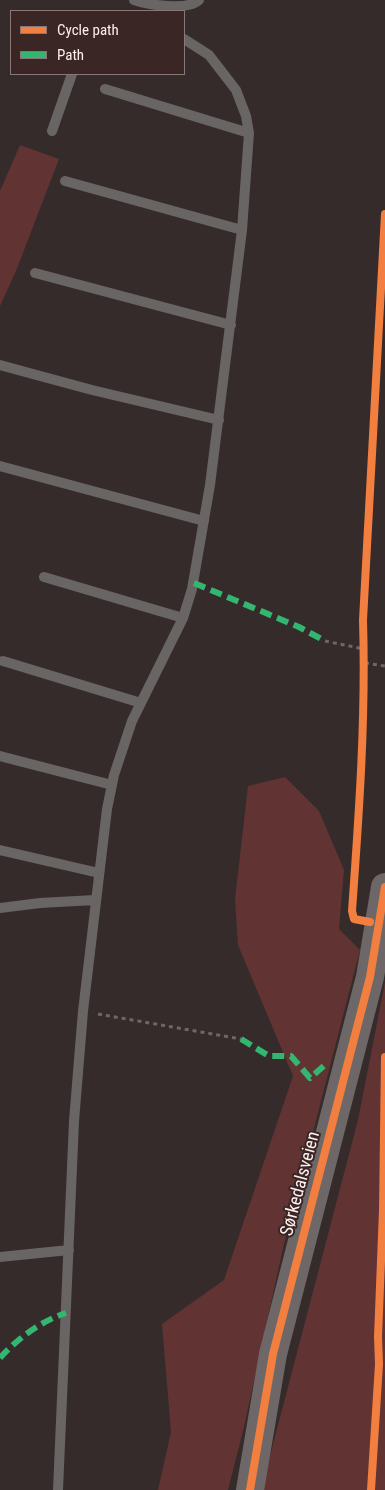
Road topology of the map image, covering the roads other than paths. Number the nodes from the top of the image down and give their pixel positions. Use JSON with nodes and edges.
{"nodes":[{"id":1,"x":134,"y":0,"type":"edge"},
{"id":2,"x":199,"y":0,"type":"edge"},
{"id":3,"x":185,"y":40,"type":"edge"},
{"id":4,"x":72,"y":75,"type":"edge"},
{"id":5,"x":105,"y":89,"type":"dead end"},
{"id":6,"x":52,"y":131,"type":"dead end"},
{"id":7,"x":249,"y":133,"type":"junction"},
{"id":8,"x":65,"y":180,"type":"dead end"},
{"id":9,"x":242,"y":230,"type":"junction"},
{"id":10,"x":35,"y":273,"type":"dead end"},
{"id":11,"x":231,"y":325,"type":"junction"},
{"id":12,"x":0,"y":365,"type":"edge"},
{"id":13,"x":219,"y":420,"type":"junction"},
{"id":14,"x":0,"y":466,"type":"edge"},
{"id":15,"x":204,"y":521,"type":"junction"},
{"id":16,"x":44,"y":576,"type":"dead end"},
{"id":17,"x":183,"y":618,"type":"junction"},
{"id":18,"x":3,"y":661,"type":"dead end"},
{"id":19,"x":141,"y":703,"type":"junction"},
{"id":20,"x":0,"y":756,"type":"edge"},
{"id":21,"x":112,"y":785,"type":"junction"},
{"id":22,"x":0,"y":850,"type":"edge"},
{"id":23,"x":99,"y":872,"type":"junction"},
{"id":24,"x":385,"y":887,"type":"edge"},
{"id":25,"x":95,"y":900,"type":"junction"},
{"id":26,"x":0,"y":908,"type":"edge"},
{"id":27,"x":69,"y":1250,"type":"junction"},
{"id":28,"x":0,"y":1257,"type":"edge"},
{"id":29,"x":58,"y":1490,"type":"edge"},
{"id":30,"x":250,"y":1490,"type":"edge"}],
"edges":[{"from":1,"to":2,"type":"lane"},
{"from":3,"to":7,"type":"lane"},
{"from":4,"to":6,"type":"lane"},
{"from":5,"to":7,"type":"lane"},
{"from":7,"to":9,"type":"lane"},
{"from":8,"to":9,"type":"lane"},
{"from":9,"to":11,"type":"lane"},
{"from":10,"to":11,"type":"lane"},
{"from":11,"to":13,"type":"lane"},
{"from":12,"to":13,"type":"lane"},
{"from":13,"to":15,"type":"lane"},
{"from":14,"to":15,"type":"lane"},
{"from":15,"to":17,"type":"lane"},
{"from":16,"to":17,"type":"lane"},
{"from":17,"to":19,"type":"lane"},
{"from":18,"to":19,"type":"lane"},
{"from":19,"to":21,"type":"lane"},
{"from":20,"to":21,"type":"lane"},
{"from":21,"to":23,"type":"lane"},
{"from":22,"to":23,"type":"lane"},
{"from":23,"to":25,"type":"lane"},
{"from":24,"to":30,"type":"street","name":"Sørkedalsveien"},
{"from":25,"to":26,"type":"lane"},
{"from":25,"to":27,"type":"lane"},
{"from":27,"to":28,"type":"lane"},
{"from":27,"to":29,"type":"lane"}]}
